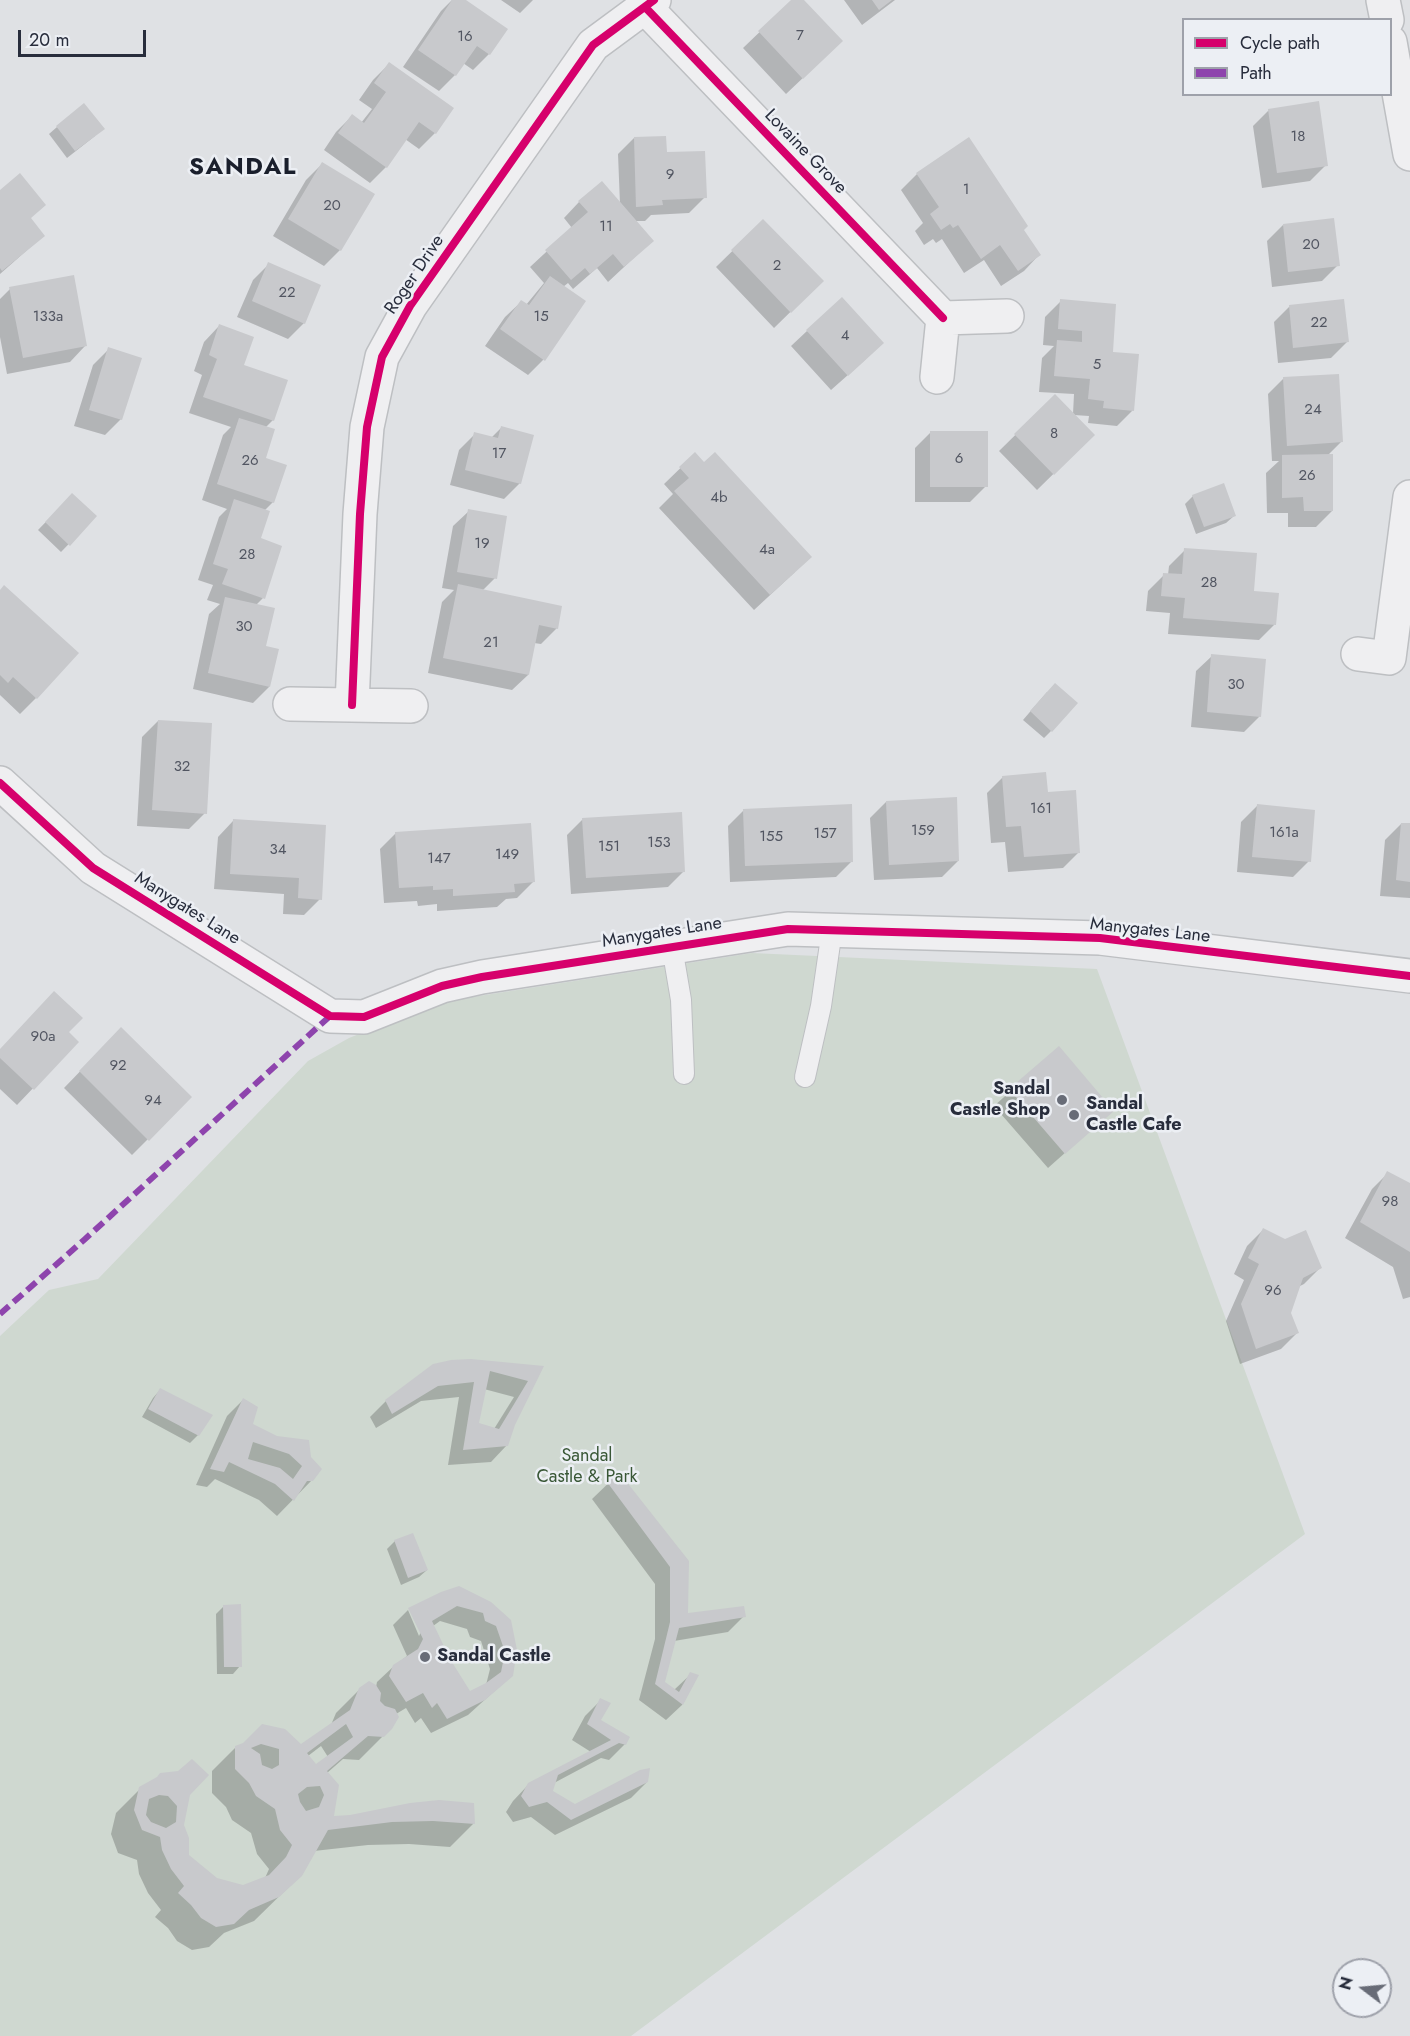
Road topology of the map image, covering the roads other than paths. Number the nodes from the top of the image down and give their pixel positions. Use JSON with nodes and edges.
{"nodes":[{"id":1,"x":1383,"y":0,"type":"edge"},
{"id":2,"x":650,"y":3,"type":"edge"},
{"id":3,"x":1387,"y":18,"type":"edge"},
{"id":4,"x":1392,"y":53,"type":"edge"},
{"id":5,"x":1410,"y":154,"type":"edge"},
{"id":6,"x":1007,"y":316,"type":"dead end"},
{"id":7,"x":943,"y":318,"type":"junction"},
{"id":8,"x":938,"y":377,"type":"dead end"},
{"id":9,"x":1410,"y":497,"type":"edge"},
{"id":10,"x":1358,"y":654,"type":"dead end"},
{"id":11,"x":290,"y":705,"type":"dead end"},
{"id":12,"x":352,"y":705,"type":"junction"},
{"id":13,"x":411,"y":706,"type":"dead end"},
{"id":14,"x":0,"y":783,"type":"edge"},
{"id":15,"x":832,"y":930,"type":"junction"},
{"id":16,"x":672,"y":947,"type":"junction"},
{"id":17,"x":1410,"y":976,"type":"edge"},
{"id":18,"x":684,"y":1074,"type":"dead end"},
{"id":19,"x":805,"y":1077,"type":"dead end"}],
"edges":[{"from":1,"to":3,"type":"street"},
{"from":2,"to":7,"type":"street","name":"Lovaine Grove"},
{"from":2,"to":12,"type":"street","name":"Roger Drive"},
{"from":4,"to":5,"type":"street"},
{"from":6,"to":7,"type":"street"},
{"from":7,"to":8,"type":"street"},
{"from":9,"to":10,"type":"street"},
{"from":11,"to":12,"type":"street"},
{"from":12,"to":13,"type":"street"},
{"from":14,"to":16,"type":"street","name":"Manygates Lane"},
{"from":15,"to":16,"type":"street","name":"Manygates Lane"},
{"from":15,"to":17,"type":"street","name":"Manygates Lane"},
{"from":15,"to":19,"type":"lane"},
{"from":16,"to":18,"type":"lane"}]}
